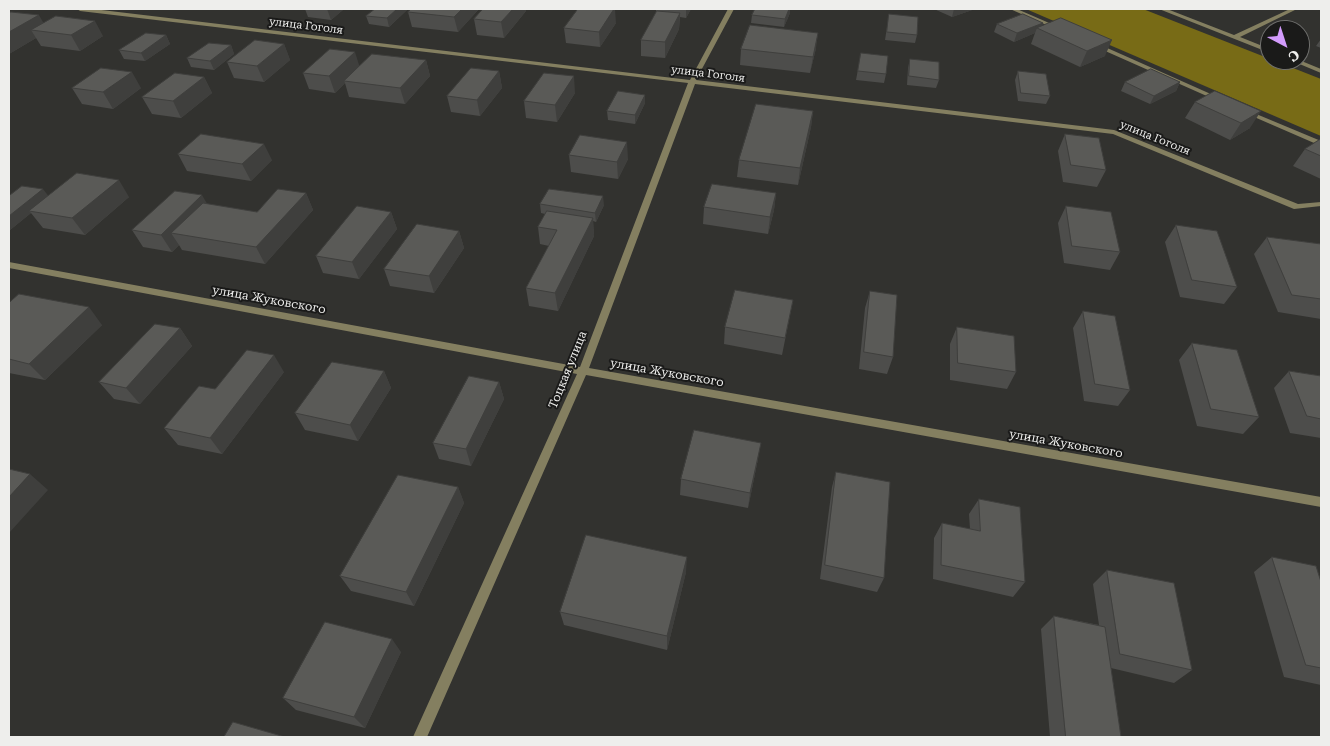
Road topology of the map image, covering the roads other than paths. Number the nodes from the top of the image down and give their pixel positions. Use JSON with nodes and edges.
{"nodes":[{"id":1,"x":80,"y":9,"type":"edge"},
{"id":2,"x":731,"y":9,"type":"edge"},
{"id":3,"x":1013,"y":9,"type":"edge"},
{"id":4,"x":1162,"y":9,"type":"edge"},
{"id":5,"x":1294,"y":9,"type":"edge"},
{"id":6,"x":1067,"y":33,"type":"edge"},
{"id":7,"x":1235,"y":37,"type":"junction"},
{"id":8,"x":1085,"y":41,"type":"edge"},
{"id":9,"x":1260,"y":47,"type":"edge"},
{"id":10,"x":692,"y":82,"type":"junction"},
{"id":11,"x":1230,"y":104,"type":"edge"},
{"id":12,"x":1240,"y":108,"type":"edge"},
{"id":13,"x":1321,"y":144,"type":"edge"},
{"id":14,"x":1321,"y":204,"type":"edge"},
{"id":15,"x":9,"y":265,"type":"edge"},
{"id":16,"x":583,"y":371,"type":"junction"},
{"id":17,"x":1321,"y":502,"type":"edge"},
{"id":18,"x":420,"y":737,"type":"edge"}],
"edges":[{"from":1,"to":10,"type":"street","name":"улица Гоголя"},
{"from":2,"to":10,"type":"street","name":"Тоцкая улица"},
{"from":3,"to":6,"type":"street"},
{"from":4,"to":7,"type":"street"},
{"from":5,"to":7,"type":"street"},
{"from":7,"to":9,"type":"street"},
{"from":8,"to":11,"type":"street"},
{"from":10,"to":14,"type":"street","name":"улица Гоголя"},
{"from":10,"to":16,"type":"street","name":"Тоцкая улица"},
{"from":12,"to":13,"type":"street"},
{"from":15,"to":16,"type":"street","name":"улица Жуковского"},
{"from":16,"to":17,"type":"street","name":"улица Жуковского"},
{"from":16,"to":18,"type":"street","name":"Тоцкая улица"}]}
